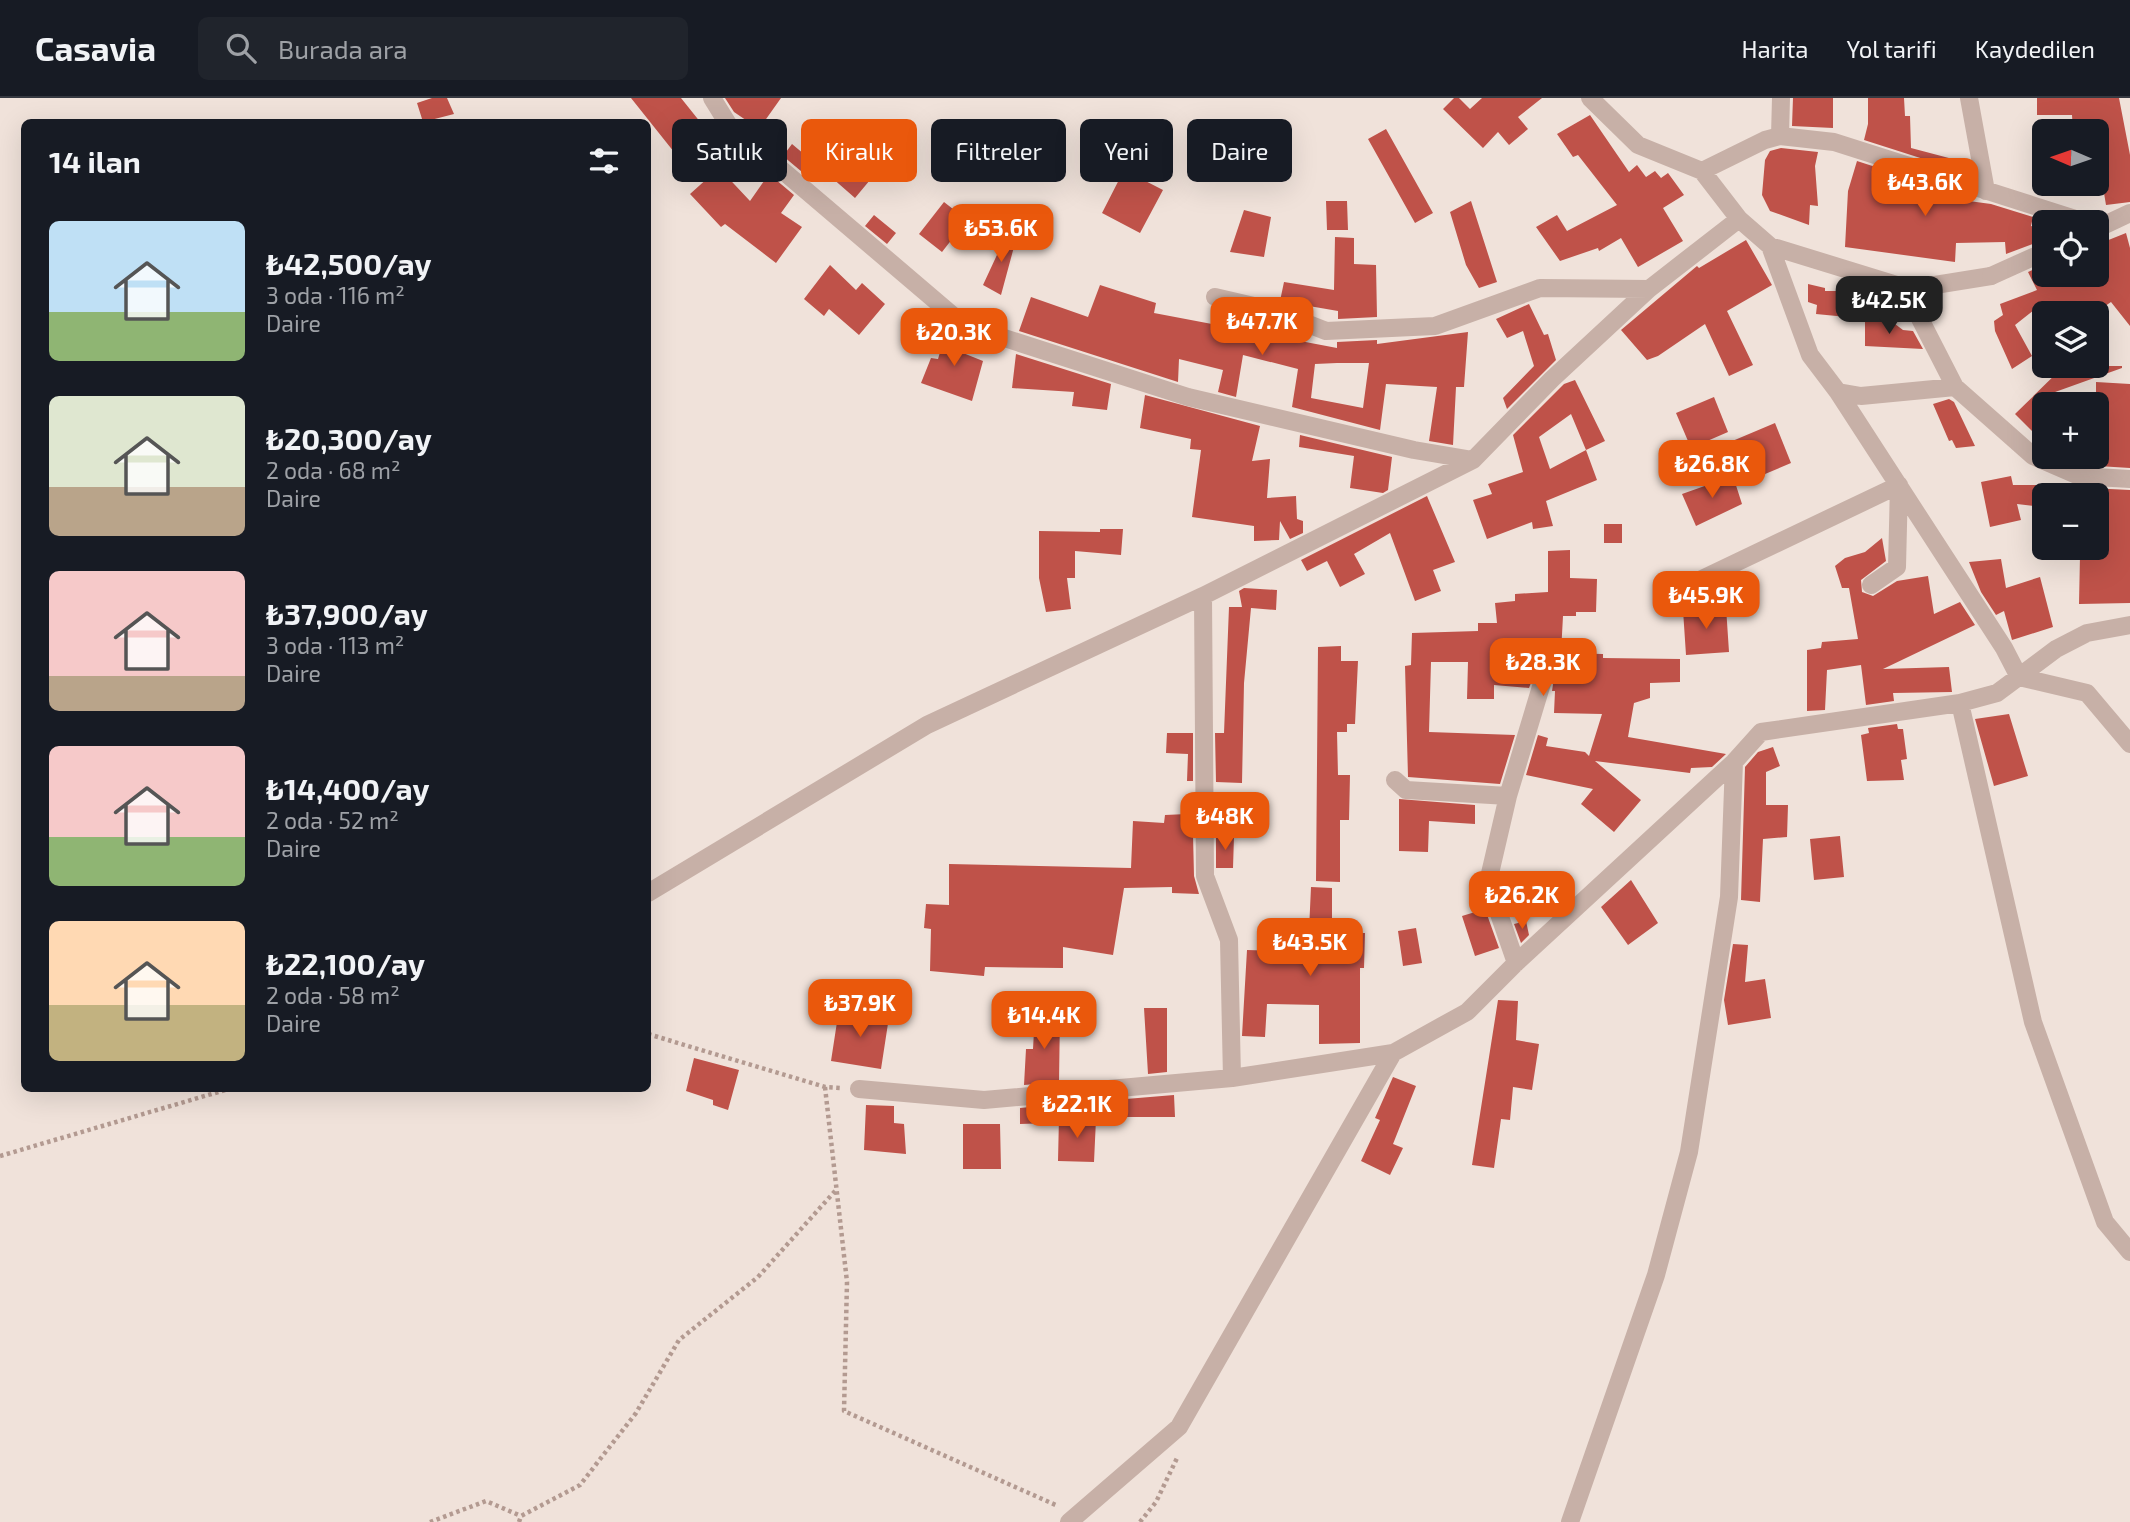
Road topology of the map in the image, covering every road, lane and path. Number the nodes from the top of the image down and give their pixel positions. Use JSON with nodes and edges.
{"nodes":[{"id":1,"x":712,"y":98,"type":"edge"},
{"id":2,"x":1590,"y":98,"type":"edge"},
{"id":3,"x":1781,"y":98,"type":"edge"},
{"id":4,"x":1969,"y":98,"type":"edge"},
{"id":5,"x":1780,"y":136,"type":"junction"},
{"id":6,"x":1702,"y":171,"type":"junction"},
{"id":7,"x":1986,"y":191,"type":"junction"},
{"id":8,"x":2045,"y":210,"type":"edge"},
{"id":9,"x":2130,"y":213,"type":"edge"},
{"id":10,"x":1739,"y":219,"type":"junction"},
{"id":11,"x":2109,"y":221,"type":"edge"},
{"id":12,"x":1770,"y":246,"type":"junction"},
{"id":13,"x":2032,"y":257,"type":"edge"},
{"id":14,"x":1649,"y":289,"type":"junction"},
{"id":15,"x":1910,"y":289,"type":"junction"},
{"id":16,"x":1215,"y":297,"type":"dead end"},
{"id":17,"x":1955,"y":387,"type":"junction"},
{"id":18,"x":1838,"y":392,"type":"junction"},
{"id":19,"x":1473,"y":460,"type":"junction"},
{"id":20,"x":2130,"y":479,"type":"edge"},
{"id":21,"x":1899,"y":485,"type":"junction"},
{"id":22,"x":1871,"y":585,"type":"dead end"},
{"id":23,"x":1203,"y":596,"type":"junction"},
{"id":24,"x":1662,"y":598,"type":"dead end"},
{"id":25,"x":2130,"y":625,"type":"edge"},
{"id":26,"x":2019,"y":677,"type":"junction"},
{"id":27,"x":1543,"y":680,"type":"dead end"},
{"id":28,"x":1960,"y":703,"type":"junction"},
{"id":29,"x":2130,"y":744,"type":"edge"},
{"id":30,"x":1734,"y":762,"type":"junction"},
{"id":31,"x":1395,"y":780,"type":"dead end"},
{"id":32,"x":1508,"y":796,"type":"junction"},
{"id":33,"x":651,"y":891,"type":"edge"},
{"id":34,"x":1516,"y":962,"type":"junction"},
{"id":35,"x":651,"y":1035,"type":"edge"},
{"id":36,"x":1393,"y":1053,"type":"junction"},
{"id":37,"x":1232,"y":1079,"type":"junction"},
{"id":38,"x":825,"y":1087,"type":"junction"},
{"id":39,"x":859,"y":1089,"type":"joint"},
{"id":40,"x":218,"y":1092,"type":"edge"},
{"id":41,"x":0,"y":1156,"type":"edge"},
{"id":42,"x":836,"y":1189,"type":"junction"},
{"id":43,"x":2130,"y":1252,"type":"edge"},
{"id":44,"x":1179,"y":1427,"type":"junction"},
{"id":45,"x":521,"y":1516,"type":"junction"},
{"id":46,"x":1073,"y":1518,"type":"edge"},
{"id":47,"x":430,"y":1522,"type":"edge"},
{"id":48,"x":519,"y":1522,"type":"edge"},
{"id":49,"x":1140,"y":1522,"type":"edge"},
{"id":50,"x":1570,"y":1522,"type":"edge"}],
"edges":[{"from":1,"to":19,"type":"street"},
{"from":2,"to":6,"type":"street"},
{"from":3,"to":5,"type":"street"},
{"from":4,"to":7,"type":"street"},
{"from":5,"to":6,"type":"street"},
{"from":5,"to":7,"type":"street"},
{"from":6,"to":10,"type":"street"},
{"from":7,"to":8,"type":"street"},
{"from":9,"to":11,"type":"street"},
{"from":10,"to":12,"type":"street"},
{"from":10,"to":14,"type":"street"},
{"from":12,"to":15,"type":"street"},
{"from":12,"to":18,"type":"street"},
{"from":13,"to":15,"type":"street"},
{"from":14,"to":16,"type":"street"},
{"from":14,"to":19,"type":"street"},
{"from":15,"to":17,"type":"street"},
{"from":17,"to":18,"type":"street"},
{"from":17,"to":20,"type":"street"},
{"from":18,"to":21,"type":"street"},
{"from":19,"to":23,"type":"street"},
{"from":21,"to":22,"type":"street"},
{"from":21,"to":24,"type":"street"},
{"from":21,"to":26,"type":"street"},
{"from":23,"to":33,"type":"street"},
{"from":23,"to":37,"type":"street"},
{"from":25,"to":26,"type":"street"},
{"from":26,"to":28,"type":"street"},
{"from":26,"to":29,"type":"street"},
{"from":27,"to":32,"type":"street"},
{"from":28,"to":30,"type":"street"},
{"from":28,"to":43,"type":"street"},
{"from":30,"to":34,"type":"street"},
{"from":30,"to":50,"type":"street"},
{"from":31,"to":32,"type":"street"},
{"from":32,"to":34,"type":"street"},
{"from":34,"to":36,"type":"street"},
{"from":35,"to":38,"type":"path"},
{"from":36,"to":37,"type":"street"},
{"from":36,"to":44,"type":"street"},
{"from":37,"to":39,"type":"street"},
{"from":38,"to":39,"type":"path"},
{"from":38,"to":42,"type":"path"},
{"from":40,"to":41,"type":"path"},
{"from":42,"to":45,"type":"path"},
{"from":42,"to":46,"type":"path"},
{"from":44,"to":46,"type":"street"},
{"from":44,"to":49,"type":"path"},
{"from":45,"to":47,"type":"path"},
{"from":45,"to":48,"type":"path"}]}
